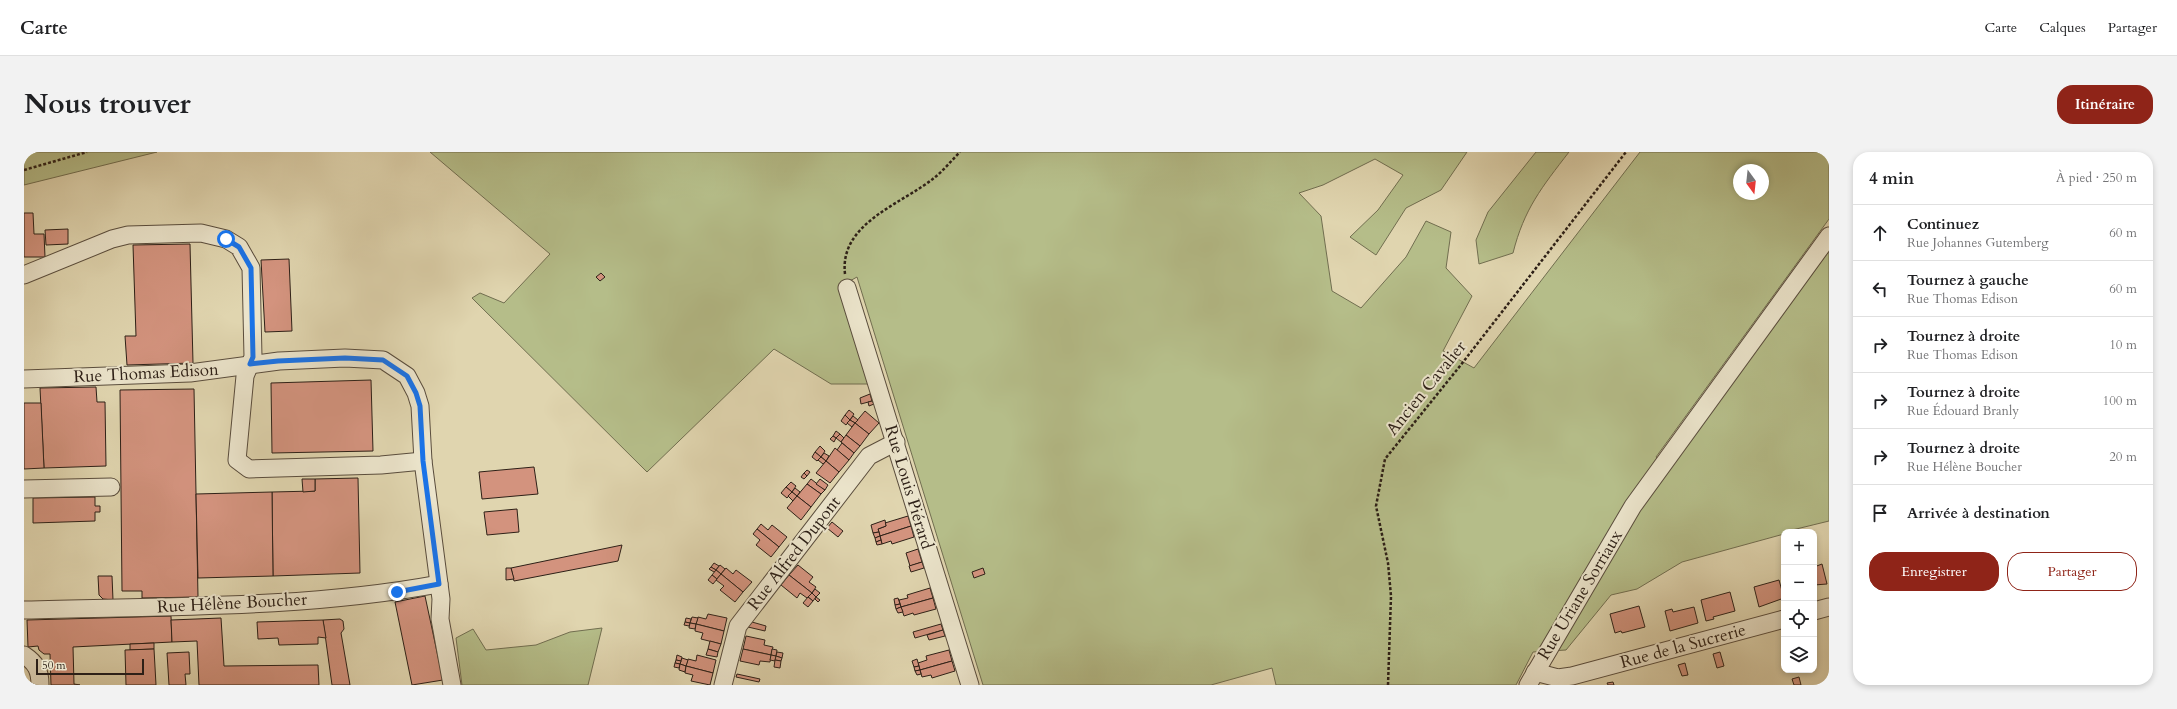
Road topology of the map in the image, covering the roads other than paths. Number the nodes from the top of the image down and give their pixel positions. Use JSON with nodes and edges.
{"nodes":[{"id":1,"x":1829,"y":236,"type":"edge"},
{"id":2,"x":24,"y":275,"type":"edge"},
{"id":3,"x":847,"y":288,"type":"road end"},
{"id":4,"x":250,"y":364,"type":"junction"},
{"id":5,"x":24,"y":379,"type":"edge"},
{"id":6,"x":896,"y":442,"type":"junction"},
{"id":7,"x":423,"y":461,"type":"junction"},
{"id":8,"x":111,"y":487,"type":"dead end"},
{"id":9,"x":24,"y":489,"type":"edge"},
{"id":10,"x":439,"y":584,"type":"junction"},
{"id":11,"x":1829,"y":607,"type":"edge"},
{"id":12,"x":24,"y":610,"type":"edge"},
{"id":13,"x":1817,"y":610,"type":"edge"},
{"id":14,"x":1781,"y":620,"type":"edge"},
{"id":15,"x":24,"y":655,"type":"edge"},
{"id":16,"x":1532,"y":678,"type":"edge"},
{"id":17,"x":40,"y":685,"type":"edge"},
{"id":18,"x":452,"y":685,"type":"edge"},
{"id":19,"x":723,"y":685,"type":"edge"},
{"id":20,"x":970,"y":685,"type":"edge"}],
"edges":[{"from":1,"to":16,"type":"street","name":"Rue Uriane Sorriaux"},
{"from":2,"to":4,"type":"street"},
{"from":3,"to":6,"type":"street","name":"Rue Louis Piérard"},
{"from":4,"to":5,"type":"street","name":"Rue Thomas Edison"},
{"from":4,"to":7,"type":"street","name":"Rue Thomas Edison"},
{"from":4,"to":7,"type":"street"},
{"from":6,"to":19,"type":"street","name":"Rue Alfred Dupont"},
{"from":6,"to":20,"type":"street","name":"Rue Louis Piérard"},
{"from":7,"to":10,"type":"street"},
{"from":8,"to":9,"type":"street"},
{"from":10,"to":12,"type":"street","name":"Rue Hélène Boucher"},
{"from":10,"to":18,"type":"street"},
{"from":11,"to":13,"type":"street"},
{"from":14,"to":16,"type":"street","name":"Rue de la Sucrerie"},
{"from":15,"to":17,"type":"street"}]}
